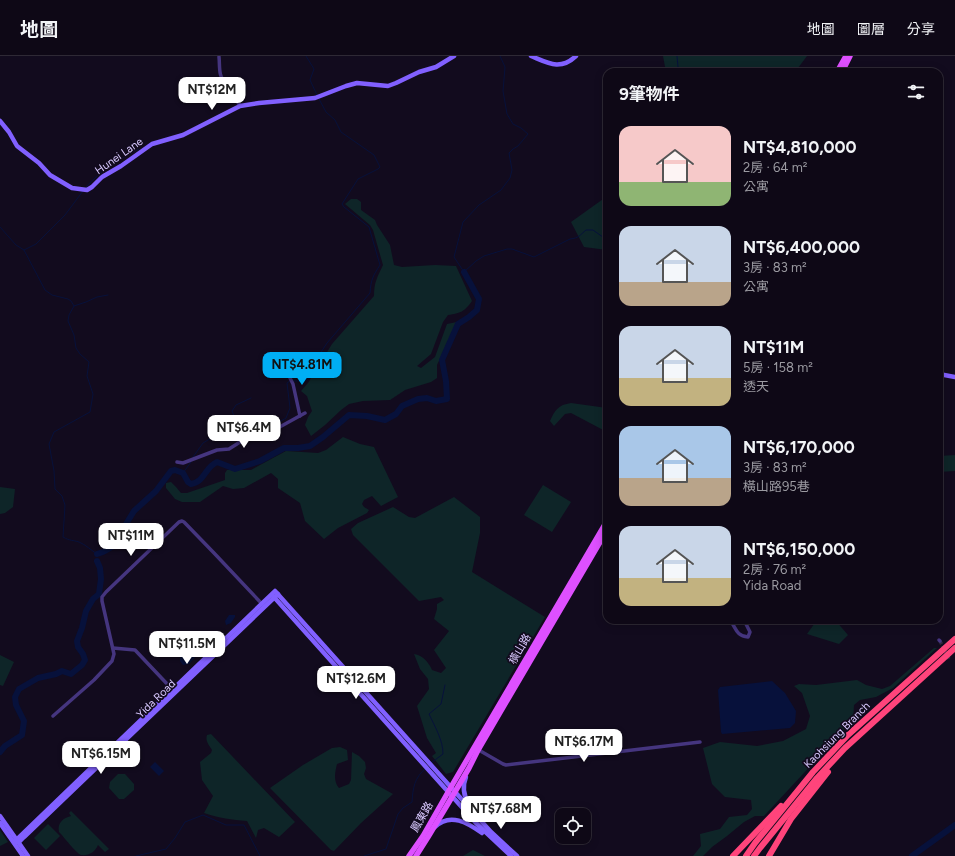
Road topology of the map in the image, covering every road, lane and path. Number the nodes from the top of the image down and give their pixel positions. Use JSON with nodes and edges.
{"nodes":[{"id":1,"x":454,"y":56,"type":"edge"},
{"id":2,"x":531,"y":56,"type":"edge"},
{"id":3,"x":576,"y":56,"type":"edge"},
{"id":4,"x":846,"y":56,"type":"edge"},
{"id":5,"x":850,"y":56,"type":"edge"},
{"id":6,"x":219,"y":57,"type":"dead end"},
{"id":7,"x":839,"y":68,"type":"edge"},
{"id":8,"x":844,"y":68,"type":"edge"},
{"id":9,"x":240,"y":106,"type":"junction"},
{"id":10,"x":0,"y":121,"type":"edge"},
{"id":11,"x":283,"y":364,"type":"dead end"},
{"id":12,"x":943,"y":375,"type":"edge"},
{"id":13,"x":955,"y":377,"type":"edge"},
{"id":14,"x":305,"y":413,"type":"dead end"},
{"id":15,"x":300,"y":416,"type":"junction"},
{"id":16,"x":177,"y":462,"type":"dead end"},
{"id":17,"x":603,"y":528,"type":"edge"},
{"id":18,"x":603,"y":537,"type":"edge"},
{"id":19,"x":263,"y":606,"type":"junction"},
{"id":20,"x":732,"y":624,"type":"edge"},
{"id":21,"x":746,"y":624,"type":"edge"},
{"id":22,"x":955,"y":639,"type":"edge"},
{"id":23,"x":113,"y":648,"type":"junction"},
{"id":24,"x":955,"y":648,"type":"edge"},
{"id":25,"x":173,"y":690,"type":"junction"},
{"id":26,"x":172,"y":696,"type":"junction"},
{"id":27,"x":53,"y":716,"type":"dead end"},
{"id":28,"x":700,"y":742,"type":"dead end"},
{"id":29,"x":846,"y":748,"type":"junction"},
{"id":30,"x":476,"y":749,"type":"junction"},
{"id":31,"x":823,"y":762,"type":"junction"},
{"id":32,"x":469,"y":768,"type":"junction"},
{"id":33,"x":451,"y":792,"type":"junction"},
{"id":34,"x":475,"y":814,"type":"junction"},
{"id":35,"x":0,"y":816,"type":"edge"},
{"id":36,"x":0,"y":823,"type":"edge"},
{"id":37,"x":428,"y":837,"type":"junction"},
{"id":38,"x":490,"y":837,"type":"junction"},
{"id":39,"x":17,"y":841,"type":"junction"},
{"id":40,"x":23,"y":856,"type":"edge"},
{"id":41,"x":28,"y":856,"type":"edge"},
{"id":42,"x":409,"y":856,"type":"edge"},
{"id":43,"x":416,"y":856,"type":"edge"},
{"id":44,"x":511,"y":856,"type":"edge"},
{"id":45,"x":517,"y":856,"type":"edge"},
{"id":46,"x":733,"y":856,"type":"edge"},
{"id":47,"x":746,"y":856,"type":"edge"},
{"id":48,"x":754,"y":856,"type":"edge"},
{"id":49,"x":769,"y":856,"type":"edge"}],
"edges":[{"from":1,"to":9,"type":"street","name":"Hunei Lane"},
{"from":2,"to":3,"type":"street"},
{"from":4,"to":7,"type":"main road"},
{"from":5,"to":8,"type":"main road"},
{"from":6,"to":9,"type":"street"},
{"from":9,"to":10,"type":"street","name":"Hunei Lane"},
{"from":11,"to":15,"type":"street"},
{"from":12,"to":13,"type":"street"},
{"from":14,"to":15,"type":"street"},
{"from":15,"to":16,"type":"street"},
{"from":17,"to":30,"type":"main road","name":"橫山路"},
{"from":18,"to":30,"type":"main road","name":"橫山路"},
{"from":19,"to":23,"type":"street"},
{"from":19,"to":25,"type":"street","name":"Yida Road"},
{"from":19,"to":26,"type":"street","name":"Yida Road"},
{"from":19,"to":33,"type":"street","name":"Yida Road"},
{"from":20,"to":21,"type":"street"},
{"from":22,"to":31,"type":"highway","name":"Kaohsiung Branch"},
{"from":23,"to":25,"type":"street"},
{"from":23,"to":27,"type":"street"},
{"from":24,"to":29,"type":"highway","name":"Kaohsiung Branch"},
{"from":25,"to":26,"type":"street"},
{"from":25,"to":39,"type":"street","name":"Yida Road"},
{"from":26,"to":39,"type":"street","name":"Yida Road"},
{"from":28,"to":30,"type":"street"},
{"from":29,"to":48,"type":"highway","name":"Kaohsiung Branch"},
{"from":29,"to":49,"type":"highway"},
{"from":30,"to":32,"type":"main road","name":"橫山路"},
{"from":30,"to":33,"type":"main road","name":"橫山路"},
{"from":31,"to":46,"type":"highway"},
{"from":31,"to":47,"type":"highway","name":"Kaohsiung Branch"},
{"from":32,"to":33,"type":"main road","name":"橫山路"},
{"from":32,"to":34,"type":"street"},
{"from":33,"to":34,"type":"street"},
{"from":33,"to":37,"type":"main road","name":"鳳東路"},
{"from":33,"to":38,"type":"street"},
{"from":33,"to":42,"type":"main road","name":"鳳東路"},
{"from":34,"to":45,"type":"street"},
{"from":35,"to":39,"type":"street"},
{"from":36,"to":39,"type":"street"},
{"from":37,"to":38,"type":"street"},
{"from":37,"to":43,"type":"main road","name":"鳳東路"},
{"from":38,"to":44,"type":"street"},
{"from":39,"to":40,"type":"street"},
{"from":39,"to":41,"type":"street"}]}
